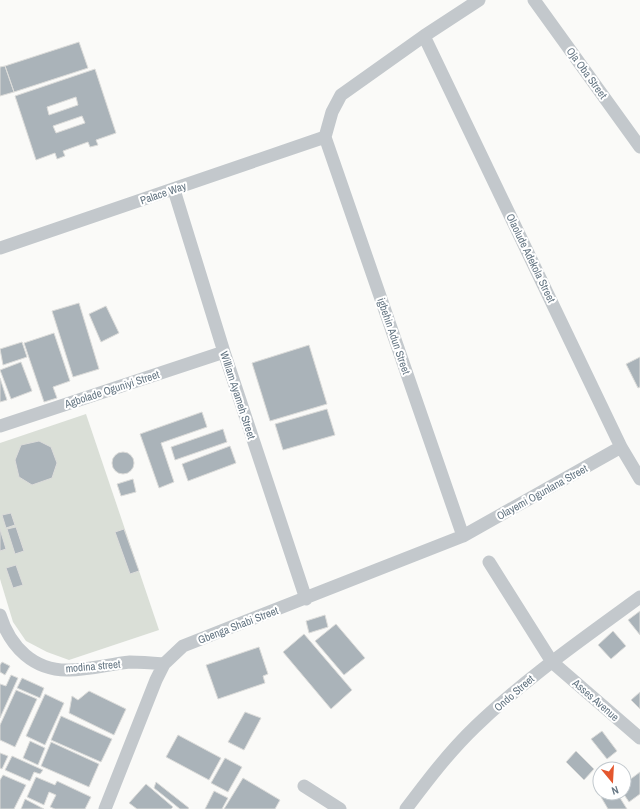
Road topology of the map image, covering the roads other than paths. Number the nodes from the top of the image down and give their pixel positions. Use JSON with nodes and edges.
{"nodes":[{"id":1,"x":479,"y":0,"type":"edge"},
{"id":2,"x":534,"y":0,"type":"edge"},
{"id":3,"x":424,"y":36,"type":"junction"},
{"id":4,"x":325,"y":137,"type":"junction"},
{"id":5,"x":640,"y":147,"type":"edge"},
{"id":6,"x":174,"y":190,"type":"junction"},
{"id":7,"x":0,"y":248,"type":"edge"},
{"id":8,"x":224,"y":352,"type":"junction"},
{"id":9,"x":0,"y":426,"type":"edge"},
{"id":10,"x":621,"y":447,"type":"junction"},
{"id":11,"x":640,"y":479,"type":"edge"},
{"id":12,"x":463,"y":536,"type":"junction"},
{"id":13,"x":489,"y":562,"type":"dead end"},
{"id":14,"x":640,"y":597,"type":"edge"},
{"id":15,"x":306,"y":599,"type":"junction"},
{"id":16,"x":0,"y":616,"type":"edge"},
{"id":17,"x":552,"y":662,"type":"junction"},
{"id":18,"x":164,"y":664,"type":"junction"},
{"id":19,"x":640,"y":738,"type":"edge"},
{"id":20,"x":304,"y":786,"type":"dead end"},
{"id":21,"x":105,"y":809,"type":"edge"},
{"id":22,"x":340,"y":809,"type":"edge"},
{"id":23,"x":406,"y":809,"type":"edge"}],
"edges":[{"from":1,"to":3,"type":"street"},
{"from":2,"to":5,"type":"street","name":"Oja Oba Street"},
{"from":3,"to":4,"type":"street"},
{"from":3,"to":10,"type":"street","name":"Olaolude Adekola Street"},
{"from":4,"to":6,"type":"street","name":"Palace Way"},
{"from":4,"to":12,"type":"street","name":"igbehin Adun Street"},
{"from":6,"to":7,"type":"street","name":"Palace Way"},
{"from":6,"to":8,"type":"street","name":"William Ayameh Street"},
{"from":8,"to":9,"type":"street","name":"Agbolade Oguniyi Street"},
{"from":8,"to":15,"type":"street","name":"William Ayameh Street"},
{"from":10,"to":11,"type":"street","name":"Olaolude Adekola Street"},
{"from":10,"to":12,"type":"street","name":"Olayemi Ogunlana Street"},
{"from":12,"to":15,"type":"street","name":"Gbenga Shabi Street"},
{"from":13,"to":17,"type":"street"},
{"from":14,"to":17,"type":"street","name":"Ondo Street"},
{"from":15,"to":18,"type":"street","name":"Gbenga Shabi Street"},
{"from":16,"to":18,"type":"street","name":"modina street"},
{"from":17,"to":19,"type":"street","name":"Asses Avenue"},
{"from":17,"to":23,"type":"street","name":"Ondo Street"},
{"from":18,"to":21,"type":"street","name":"Gbenga Shabi Street"},
{"from":20,"to":22,"type":"street"}]}
